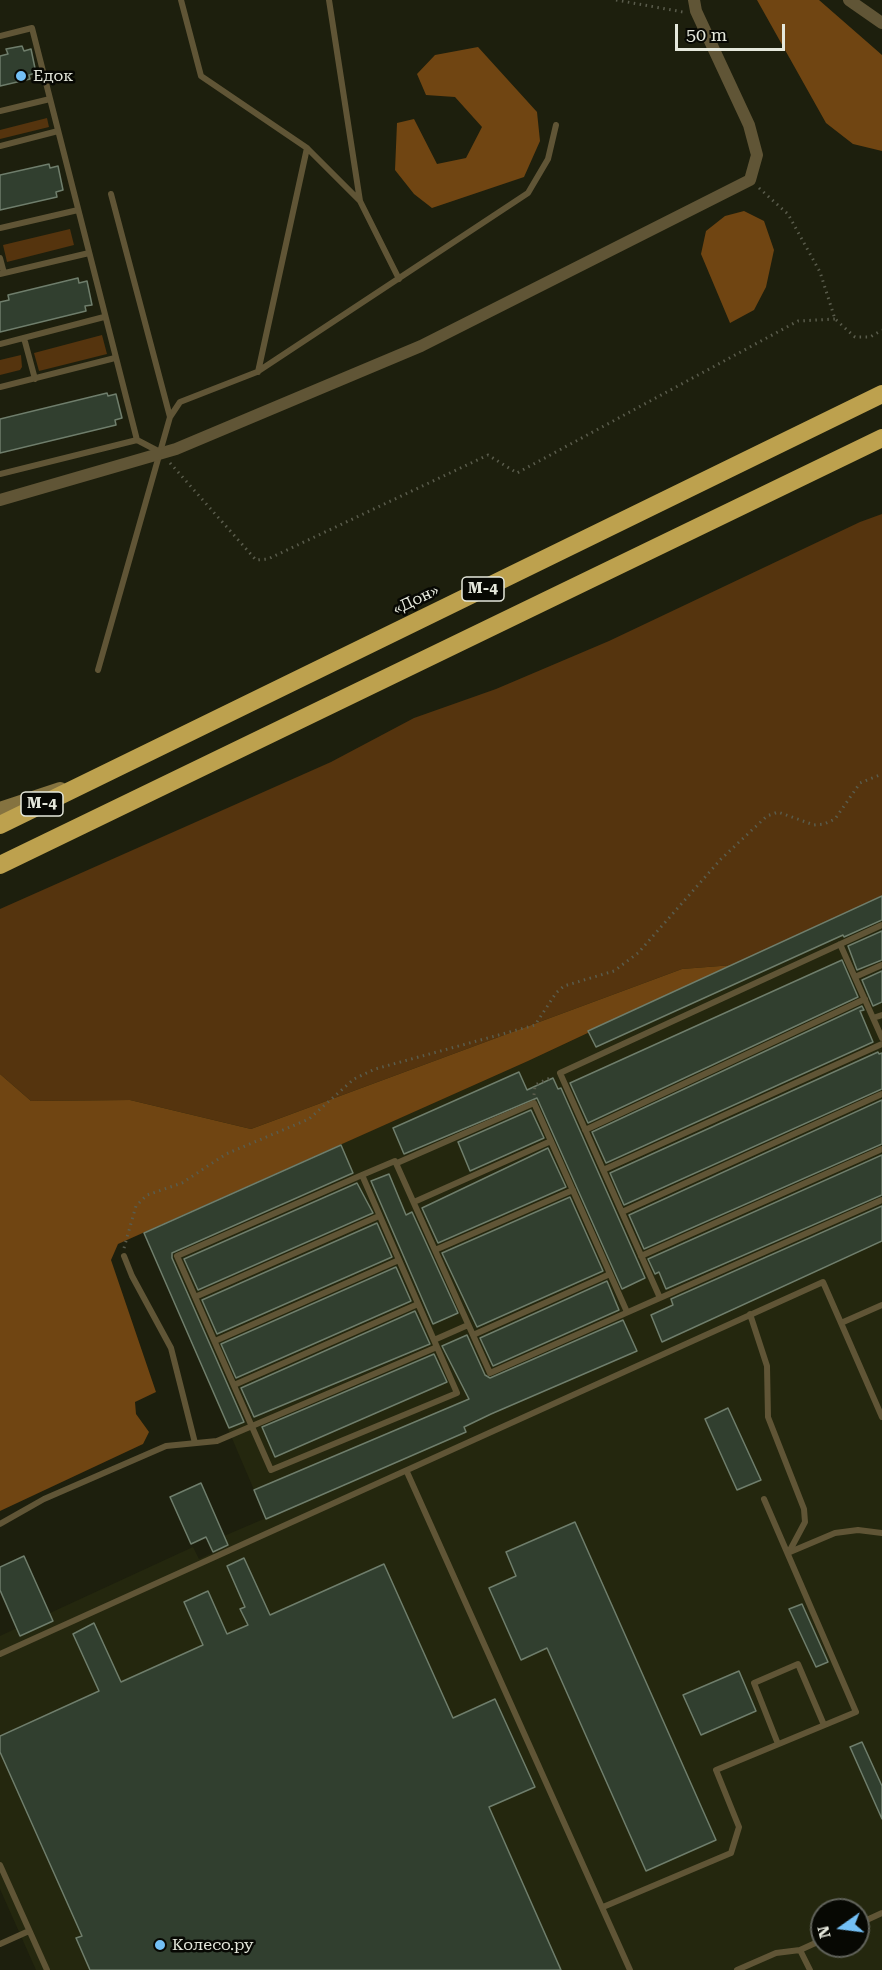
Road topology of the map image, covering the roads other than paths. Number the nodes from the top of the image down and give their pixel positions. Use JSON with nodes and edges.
{"nodes":[{"id":1,"x":181,"y":0,"type":"edge"},
{"id":2,"x":329,"y":0,"type":"edge"},
{"id":3,"x":849,"y":0,"type":"edge"},
{"id":4,"x":695,"y":6,"type":"edge"},
{"id":5,"x":882,"y":23,"type":"edge"},
{"id":6,"x":0,"y":36,"type":"edge"},
{"id":7,"x":50,"y":99,"type":"junction"},
{"id":8,"x":0,"y":111,"type":"edge"},
{"id":9,"x":556,"y":125,"type":"dead end"},
{"id":10,"x":58,"y":131,"type":"junction"},
{"id":11,"x":0,"y":146,"type":"edge"},
{"id":12,"x":307,"y":148,"type":"junction"},
{"id":13,"x":111,"y":194,"type":"dead end"},
{"id":14,"x":360,"y":201,"type":"junction"},
{"id":15,"x":78,"y":210,"type":"junction"},
{"id":16,"x":0,"y":228,"type":"edge"},
{"id":17,"x":89,"y":253,"type":"junction"},
{"id":18,"x":0,"y":258,"type":"edge"},
{"id":19,"x":2,"y":273,"type":"edge"},
{"id":20,"x":399,"y":279,"type":"junction"},
{"id":21,"x":104,"y":316,"type":"junction"},
{"id":22,"x":24,"y":338,"type":"junction"},
{"id":23,"x":0,"y":344,"type":"edge"},
{"id":24,"x":115,"y":358,"type":"junction"},
{"id":25,"x":257,"y":372,"type":"junction"},
{"id":26,"x":35,"y":379,"type":"junction"},
{"id":27,"x":0,"y":387,"type":"edge"},
{"id":28,"x":882,"y":394,"type":"edge"},
{"id":29,"x":170,"y":417,"type":"junction"},
{"id":30,"x":882,"y":438,"type":"edge"},
{"id":31,"x":137,"y":440,"type":"junction"},
{"id":32,"x":161,"y":453,"type":"junction"},
{"id":33,"x":0,"y":474,"type":"edge"},
{"id":34,"x":0,"y":500,"type":"edge"},
{"id":35,"x":98,"y":670,"type":"dead end"},
{"id":36,"x":84,"y":784,"type":"junction"},
{"id":37,"x":0,"y":810,"type":"edge"},
{"id":38,"x":0,"y":825,"type":"edge"},
{"id":39,"x":0,"y":865,"type":"edge"},
{"id":40,"x":882,"y":925,"type":"edge"},
{"id":41,"x":840,"y":944,"type":"junction"},
{"id":42,"x":882,"y":965,"type":"edge"},
{"id":43,"x":855,"y":977,"type":"junction"},
{"id":44,"x":865,"y":999,"type":"junction"},
{"id":45,"x":882,"y":1014,"type":"edge"},
{"id":46,"x":873,"y":1018,"type":"junction"},
{"id":47,"x":882,"y":1038,"type":"edge"},
{"id":48,"x":882,"y":1044,"type":"edge"},
{"id":49,"x":882,"y":1094,"type":"edge"},
{"id":50,"x":585,"y":1130,"type":"junction"},
{"id":51,"x":551,"y":1141,"type":"junction"},
{"id":52,"x":882,"y":1149,"type":"edge"},
{"id":53,"x":397,"y":1163,"type":"junction"},
{"id":54,"x":603,"y":1170,"type":"junction"},
{"id":55,"x":362,"y":1175,"type":"junction"},
{"id":56,"x":573,"y":1190,"type":"junction"},
{"id":57,"x":882,"y":1200,"type":"edge"},
{"id":58,"x":414,"y":1202,"type":"junction"},
{"id":59,"x":622,"y":1212,"type":"junction"},
{"id":60,"x":380,"y":1216,"type":"junction"},
{"id":61,"x":435,"y":1250,"type":"junction"},
{"id":62,"x":124,"y":1256,"type":"road end"},
{"id":63,"x":641,"y":1256,"type":"junction"},
{"id":64,"x":399,"y":1260,"type":"junction"},
{"id":65,"x":610,"y":1274,"type":"junction"},
{"id":66,"x":195,"y":1297,"type":"junction"},
{"id":67,"x":660,"y":1298,"type":"junction"},
{"id":68,"x":418,"y":1304,"type":"junction"},
{"id":69,"x":882,"y":1305,"type":"edge"},
{"id":70,"x":627,"y":1312,"type":"junction"},
{"id":71,"x":750,"y":1314,"type":"junction"},
{"id":72,"x":841,"y":1323,"type":"junction"},
{"id":73,"x":468,"y":1325,"type":"junction"},
{"id":74,"x":473,"y":1335,"type":"junction"},
{"id":75,"x":214,"y":1341,"type":"junction"},
{"id":76,"x":436,"y":1343,"type":"junction"},
{"id":77,"x":234,"y":1385,"type":"junction"},
{"id":78,"x":882,"y":1417,"type":"edge"},
{"id":79,"x":252,"y":1426,"type":"junction"},
{"id":80,"x":195,"y":1443,"type":"junction"},
{"id":81,"x":407,"y":1472,"type":"junction"},
{"id":82,"x":764,"y":1499,"type":"dead end"},
{"id":83,"x":0,"y":1524,"type":"edge"},
{"id":84,"x":882,"y":1533,"type":"edge"},
{"id":85,"x":789,"y":1552,"type":"junction"},
{"id":86,"x":0,"y":1653,"type":"edge"},
{"id":87,"x":824,"y":1725,"type":"junction"},
{"id":88,"x":778,"y":1744,"type":"junction"},
{"id":89,"x":0,"y":1864,"type":"edge"},
{"id":90,"x":603,"y":1907,"type":"junction"},
{"id":91,"x":29,"y":1931,"type":"junction"},
{"id":92,"x":0,"y":1944,"type":"edge"},
{"id":93,"x":810,"y":1946,"type":"edge"},
{"id":94,"x":801,"y":1950,"type":"junction"},
{"id":95,"x":46,"y":1970,"type":"edge"},
{"id":96,"x":630,"y":1970,"type":"edge"},
{"id":97,"x":737,"y":1970,"type":"edge"},
{"id":98,"x":810,"y":1970,"type":"edge"}],
"edges":[{"from":1,"to":12,"type":"lane"},
{"from":2,"to":14,"type":"lane"},
{"from":3,"to":5,"type":"street"},
{"from":4,"to":32,"type":"street"},
{"from":6,"to":7,"type":"lane"},
{"from":7,"to":8,"type":"lane"},
{"from":7,"to":10,"type":"lane"},
{"from":9,"to":20,"type":"lane"},
{"from":10,"to":11,"type":"lane"},
{"from":10,"to":15,"type":"lane"},
{"from":12,"to":14,"type":"lane"},
{"from":12,"to":25,"type":"lane"},
{"from":13,"to":29,"type":"lane"},
{"from":14,"to":20,"type":"lane"},
{"from":15,"to":16,"type":"lane"},
{"from":15,"to":17,"type":"lane"},
{"from":17,"to":19,"type":"lane"},
{"from":17,"to":21,"type":"lane"},
{"from":18,"to":19,"type":"lane"},
{"from":20,"to":25,"type":"lane"},
{"from":21,"to":22,"type":"lane"},
{"from":21,"to":24,"type":"lane"},
{"from":22,"to":23,"type":"lane"},
{"from":22,"to":26,"type":"lane"},
{"from":24,"to":26,"type":"lane"},
{"from":24,"to":31,"type":"lane"},
{"from":25,"to":29,"type":"lane"},
{"from":26,"to":27,"type":"lane"},
{"from":28,"to":36,"type":"highway","name":"«Дон»","number":"М-4"},
{"from":29,"to":32,"type":"lane"},
{"from":30,"to":39,"type":"highway","number":"М-4"},
{"from":31,"to":32,"type":"lane"},
{"from":31,"to":33,"type":"lane"},
{"from":32,"to":34,"type":"street"},
{"from":32,"to":35,"type":"lane"},
{"from":36,"to":37,"type":"street"},
{"from":36,"to":38,"type":"highway","name":"«Дон»","number":"М-4"},
{"from":40,"to":41,"type":"lane"},
{"from":41,"to":43,"type":"lane"},
{"from":41,"to":50,"type":"lane"},
{"from":42,"to":43,"type":"lane"},
{"from":43,"to":44,"type":"lane"},
{"from":44,"to":46,"type":"lane"},
{"from":44,"to":50,"type":"lane"},
{"from":45,"to":46,"type":"lane"},
{"from":46,"to":47,"type":"lane"},
{"from":48,"to":54,"type":"lane"},
{"from":49,"to":59,"type":"lane"},
{"from":50,"to":54,"type":"lane"},
{"from":51,"to":53,"type":"lane"},
{"from":51,"to":56,"type":"lane"},
{"from":51,"to":58,"type":"lane"},
{"from":52,"to":63,"type":"lane"},
{"from":53,"to":55,"type":"lane"},
{"from":53,"to":58,"type":"lane"},
{"from":54,"to":59,"type":"lane"},
{"from":55,"to":60,"type":"lane"},
{"from":55,"to":66,"type":"lane"},
{"from":56,"to":61,"type":"lane"},
{"from":56,"to":65,"type":"lane"},
{"from":57,"to":67,"type":"lane"},
{"from":58,"to":61,"type":"lane"},
{"from":59,"to":63,"type":"lane"},
{"from":60,"to":64,"type":"lane"},
{"from":60,"to":66,"type":"lane"},
{"from":61,"to":73,"type":"lane"},
{"from":62,"to":80,"type":"lane"},
{"from":63,"to":67,"type":"lane"},
{"from":64,"to":68,"type":"lane"},
{"from":64,"to":75,"type":"lane"},
{"from":65,"to":70,"type":"lane"},
{"from":65,"to":74,"type":"lane"},
{"from":66,"to":75,"type":"lane"},
{"from":67,"to":70,"type":"lane"},
{"from":68,"to":76,"type":"lane"},
{"from":68,"to":77,"type":"lane"},
{"from":69,"to":72,"type":"lane"},
{"from":70,"to":74,"type":"lane"},
{"from":71,"to":72,"type":"lane"},
{"from":71,"to":81,"type":"lane"},
{"from":71,"to":85,"type":"lane"},
{"from":72,"to":78,"type":"lane"},
{"from":73,"to":74,"type":"lane"},
{"from":73,"to":76,"type":"lane"},
{"from":75,"to":77,"type":"lane"},
{"from":76,"to":79,"type":"lane"},
{"from":76,"to":79,"type":"lane"},
{"from":77,"to":79,"type":"lane"},
{"from":79,"to":80,"type":"lane"},
{"from":80,"to":83,"type":"lane"},
{"from":81,"to":86,"type":"lane"},
{"from":81,"to":90,"type":"lane"},
{"from":82,"to":85,"type":"lane"},
{"from":84,"to":85,"type":"lane"},
{"from":85,"to":87,"type":"lane"},
{"from":87,"to":88,"type":"lane"},
{"from":87,"to":88,"type":"lane"},
{"from":88,"to":90,"type":"lane"},
{"from":89,"to":91,"type":"lane"},
{"from":90,"to":96,"type":"lane"},
{"from":91,"to":92,"type":"lane"},
{"from":91,"to":95,"type":"lane"},
{"from":93,"to":94,"type":"lane"},
{"from":94,"to":97,"type":"lane"},
{"from":94,"to":98,"type":"lane"}]}
